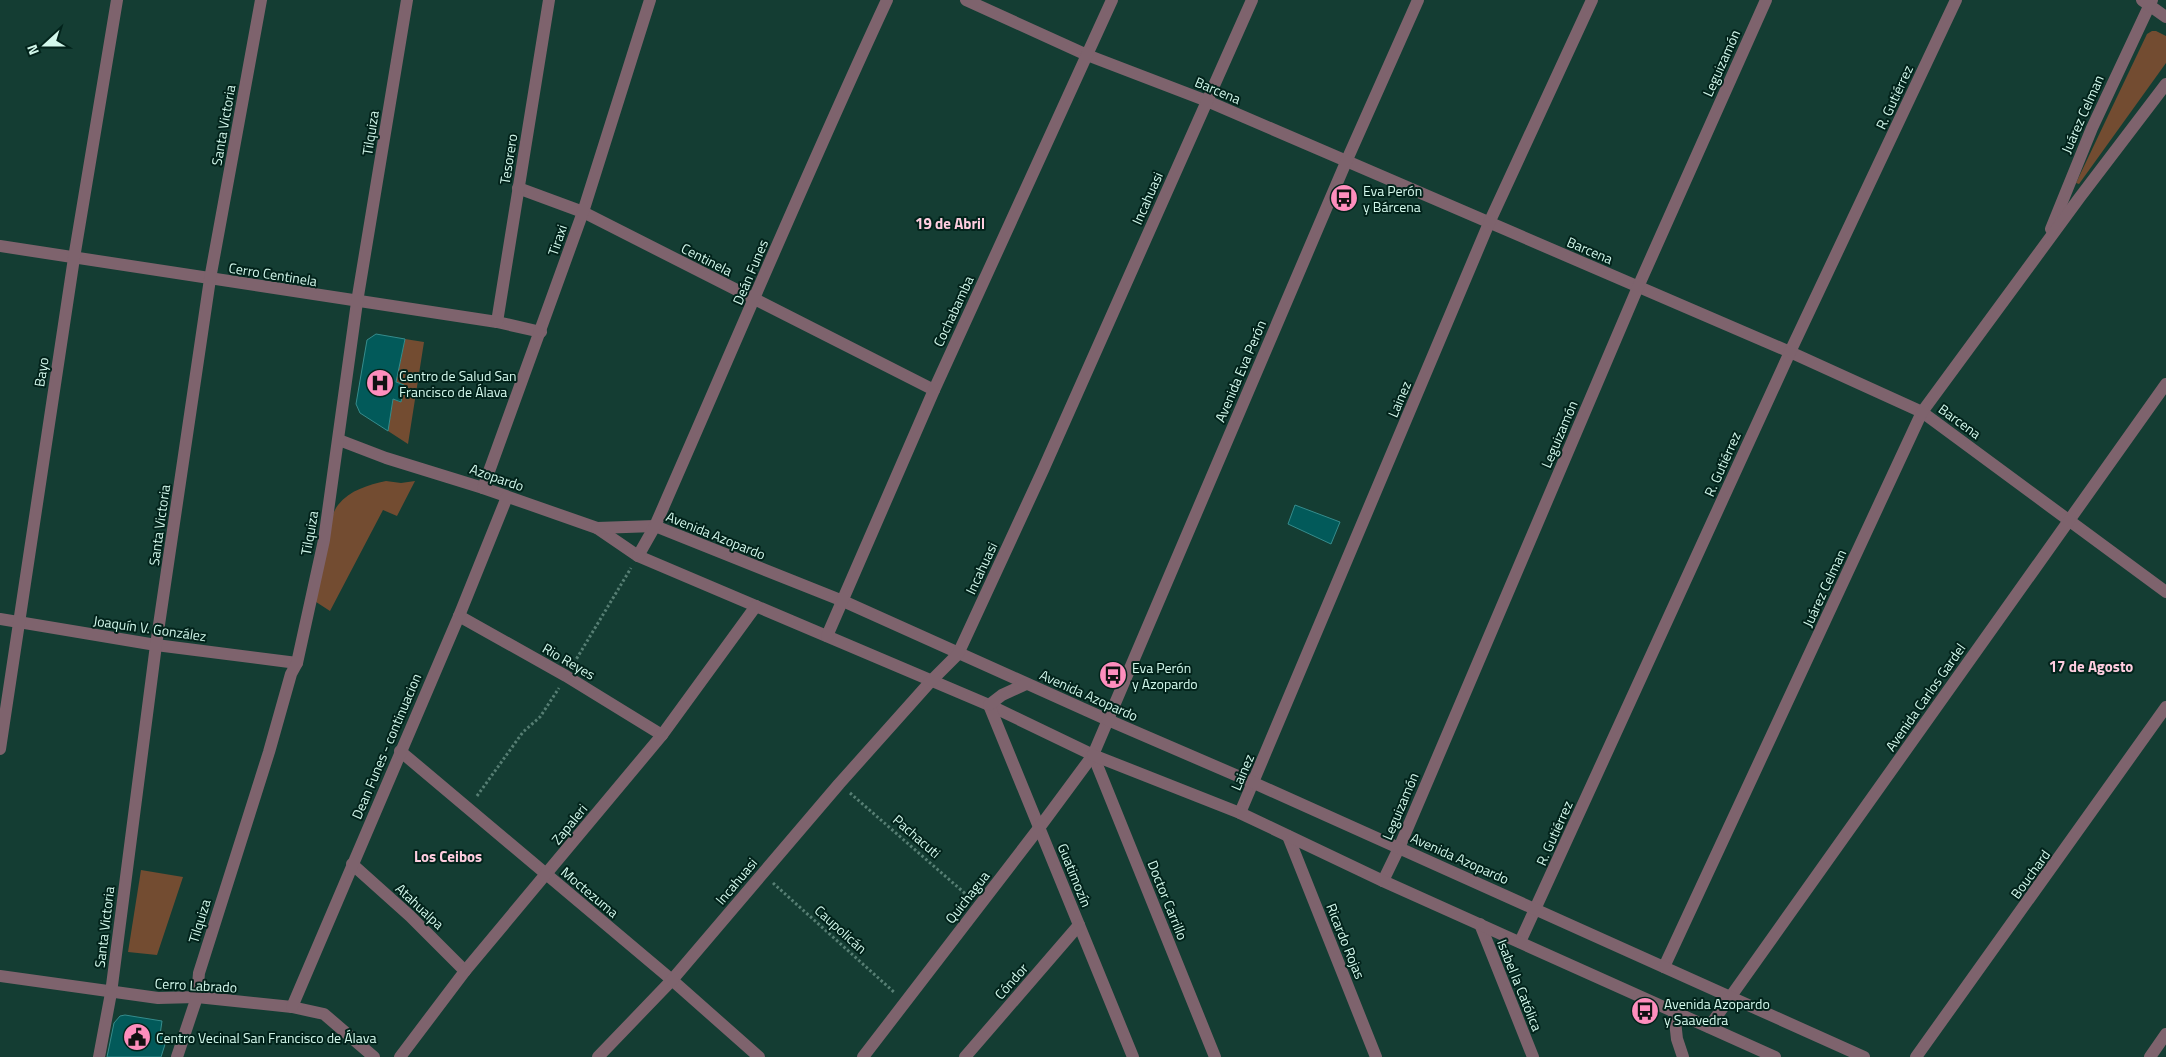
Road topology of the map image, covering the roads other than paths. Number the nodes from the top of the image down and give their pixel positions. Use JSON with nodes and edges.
{"nodes":[{"id":1,"x":117,"y":0,"type":"edge"},
{"id":2,"x":261,"y":0,"type":"edge"},
{"id":3,"x":407,"y":0,"type":"edge"},
{"id":4,"x":549,"y":0,"type":"edge"},
{"id":5,"x":650,"y":0,"type":"edge"},
{"id":6,"x":887,"y":0,"type":"edge"},
{"id":7,"x":966,"y":0,"type":"edge"},
{"id":8,"x":1112,"y":0,"type":"edge"},
{"id":9,"x":1252,"y":0,"type":"edge"},
{"id":10,"x":1418,"y":0,"type":"edge"},
{"id":11,"x":1592,"y":0,"type":"edge"},
{"id":12,"x":1766,"y":0,"type":"edge"},
{"id":13,"x":1956,"y":0,"type":"edge"},
{"id":14,"x":2148,"y":1,"type":"edge"},
{"id":15,"x":2166,"y":17,"type":"edge"},
{"id":16,"x":1087,"y":55,"type":"junction"},
{"id":17,"x":2166,"y":84,"type":"edge"},
{"id":18,"x":1207,"y":101,"type":"junction"},
{"id":19,"x":1346,"y":162,"type":"junction"},
{"id":20,"x":518,"y":188,"type":"junction"},
{"id":21,"x":582,"y":212,"type":"junction"},
{"id":22,"x":1489,"y":222,"type":"junction"},
{"id":23,"x":2046,"y":243,"type":"junction"},
{"id":24,"x":0,"y":246,"type":"edge"},
{"id":25,"x":74,"y":258,"type":"junction"},
{"id":26,"x":210,"y":279,"type":"junction"},
{"id":27,"x":1638,"y":287,"type":"junction"},
{"id":28,"x":754,"y":300,"type":"junction"},
{"id":29,"x":357,"y":302,"type":"junction"},
{"id":30,"x":497,"y":322,"type":"junction"},
{"id":31,"x":541,"y":332,"type":"junction"},
{"id":32,"x":1790,"y":352,"type":"junction"},
{"id":33,"x":2166,"y":384,"type":"edge"},
{"id":34,"x":934,"y":390,"type":"junction"},
{"id":35,"x":1922,"y":412,"type":"junction"},
{"id":36,"x":339,"y":440,"type":"junction"},
{"id":37,"x":483,"y":488,"type":"junction"},
{"id":38,"x":507,"y":497,"type":"junction"},
{"id":39,"x":2069,"y":520,"type":"junction"},
{"id":40,"x":655,"y":526,"type":"junction"},
{"id":41,"x":597,"y":528,"type":"junction"},
{"id":42,"x":638,"y":556,"type":"junction"},
{"id":43,"x":2166,"y":592,"type":"edge"},
{"id":44,"x":843,"y":601,"type":"junction"},
{"id":45,"x":756,"y":606,"type":"junction"},
{"id":46,"x":459,"y":616,"type":"junction"},
{"id":47,"x":0,"y":619,"type":"edge"},
{"id":48,"x":18,"y":622,"type":"junction"},
{"id":49,"x":827,"y":636,"type":"junction"},
{"id":50,"x":156,"y":645,"type":"junction"},
{"id":51,"x":958,"y":654,"type":"junction"},
{"id":52,"x":297,"y":662,"type":"junction"},
{"id":53,"x":931,"y":680,"type":"junction"},
{"id":54,"x":1026,"y":684,"type":"junction"},
{"id":55,"x":989,"y":705,"type":"junction"},
{"id":56,"x":2166,"y":707,"type":"edge"},
{"id":57,"x":1108,"y":720,"type":"junction"},
{"id":58,"x":662,"y":735,"type":"junction"},
{"id":59,"x":0,"y":749,"type":"edge"},
{"id":60,"x":400,"y":751,"type":"junction"},
{"id":61,"x":1093,"y":754,"type":"junction"},
{"id":62,"x":1254,"y":783,"type":"junction"},
{"id":63,"x":1240,"y":813,"type":"junction"},
{"id":64,"x":1039,"y":828,"type":"junction"},
{"id":65,"x":1288,"y":836,"type":"junction"},
{"id":66,"x":1399,"y":848,"type":"junction"},
{"id":67,"x":352,"y":864,"type":"junction"},
{"id":68,"x":547,"y":875,"type":"junction"},
{"id":69,"x":1383,"y":881,"type":"junction"},
{"id":70,"x":1536,"y":909,"type":"junction"},
{"id":71,"x":1480,"y":924,"type":"junction"},
{"id":72,"x":1079,"y":926,"type":"junction"},
{"id":73,"x":1520,"y":942,"type":"junction"},
{"id":74,"x":1664,"y":967,"type":"junction"},
{"id":75,"x":466,"y":972,"type":"junction"},
{"id":76,"x":0,"y":976,"type":"edge"},
{"id":77,"x":672,"y":980,"type":"junction"},
{"id":78,"x":111,"y":992,"type":"junction"},
{"id":79,"x":197,"y":997,"type":"junction"},
{"id":80,"x":1730,"y":998,"type":"junction"},
{"id":81,"x":292,"y":1008,"type":"junction"},
{"id":82,"x":1674,"y":1012,"type":"junction"},
{"id":83,"x":1709,"y":1027,"type":"junction"},
{"id":84,"x":2166,"y":1034,"type":"edge"},
{"id":85,"x":99,"y":1057,"type":"edge"},
{"id":86,"x":177,"y":1057,"type":"edge"},
{"id":87,"x":374,"y":1057,"type":"edge"},
{"id":88,"x":400,"y":1057,"type":"edge"},
{"id":89,"x":598,"y":1057,"type":"edge"},
{"id":90,"x":759,"y":1057,"type":"edge"},
{"id":91,"x":863,"y":1057,"type":"edge"},
{"id":92,"x":965,"y":1057,"type":"edge"},
{"id":93,"x":1133,"y":1057,"type":"edge"},
{"id":94,"x":1215,"y":1057,"type":"edge"},
{"id":95,"x":1376,"y":1057,"type":"edge"},
{"id":96,"x":1532,"y":1057,"type":"edge"},
{"id":97,"x":1683,"y":1057,"type":"edge"},
{"id":98,"x":1775,"y":1057,"type":"edge"},
{"id":99,"x":1864,"y":1057,"type":"edge"},
{"id":100,"x":1916,"y":1057,"type":"edge"},
{"id":101,"x":2150,"y":1057,"type":"edge"}],
"edges":[{"from":1,"to":25,"type":"street","name":"Bayo"},
{"from":2,"to":26,"type":"street","name":"Santa Victoria"},
{"from":3,"to":29,"type":"street","name":"Tilquiza"},
{"from":4,"to":20,"type":"street","name":"Tesorero"},
{"from":5,"to":21,"type":"street","name":"Tiraxi"},
{"from":6,"to":28,"type":"street","name":"Deán Funes"},
{"from":7,"to":16,"type":"street","name":"Barcena"},
{"from":8,"to":16,"type":"street","name":"Cochabamba"},
{"from":9,"to":18,"type":"street","name":"Incahuasi"},
{"from":10,"to":19,"type":"street","name":"Avenida Eva Perón"},
{"from":11,"to":22,"type":"street","name":"Lainez"},
{"from":12,"to":27,"type":"street","name":"Leguizamón"},
{"from":13,"to":32,"type":"street","name":"R. Gutiérrez"},
{"from":14,"to":15,"type":"street"},
{"from":14,"to":23,"type":"street","name":"Juárez Celman"},
{"from":16,"to":18,"type":"street","name":"Barcena"},
{"from":16,"to":34,"type":"street","name":"Cochabamba"},
{"from":17,"to":23,"type":"street","name":"Juárez Celman"},
{"from":18,"to":19,"type":"street","name":"Barcena"},
{"from":18,"to":51,"type":"street","name":"Incahuasi"},
{"from":19,"to":22,"type":"street","name":"Barcena"},
{"from":19,"to":57,"type":"street","name":"Avenida Eva Perón"},
{"from":20,"to":21,"type":"street","name":"Centinela"},
{"from":20,"to":30,"type":"street","name":"Tesorero"},
{"from":21,"to":28,"type":"street","name":"Centinela"},
{"from":21,"to":31,"type":"street","name":"Tiraxi"},
{"from":22,"to":27,"type":"street","name":"Barcena"},
{"from":22,"to":62,"type":"street","name":"Lainez"},
{"from":23,"to":35,"type":"street","name":"Juárez Celman"},
{"from":24,"to":25,"type":"street","name":"Cerro Centinela"},
{"from":25,"to":26,"type":"street","name":"Cerro Centinela"},
{"from":25,"to":48,"type":"street","name":"Bayo"},
{"from":26,"to":29,"type":"street","name":"Cerro Centinela"},
{"from":26,"to":50,"type":"street","name":"Santa Victoria"},
{"from":27,"to":32,"type":"street","name":"Barcena"},
{"from":27,"to":66,"type":"street","name":"Leguizamón"},
{"from":28,"to":34,"type":"street","name":"Centinela"},
{"from":28,"to":40,"type":"street","name":"Deán Funes"},
{"from":29,"to":30,"type":"street","name":"Cerro Centinela"},
{"from":29,"to":36,"type":"street","name":"Tilquiza"},
{"from":30,"to":31,"type":"street","name":"Cerro Centinela"},
{"from":31,"to":37,"type":"street","name":"Tiraxi"},
{"from":32,"to":35,"type":"street","name":"Barcena"},
{"from":32,"to":70,"type":"street","name":"R. Gutiérrez"},
{"from":33,"to":39,"type":"street","name":"Avenida Carlos Gardel"},
{"from":34,"to":44,"type":"street","name":"Cochabamba"},
{"from":35,"to":39,"type":"street","name":"Barcena"},
{"from":35,"to":74,"type":"street","name":"Juárez Celman"},
{"from":36,"to":37,"type":"street","name":"Azopardo"},
{"from":36,"to":52,"type":"street","name":"Tilquiza"},
{"from":37,"to":38,"type":"street","name":"Azopardo"},
{"from":38,"to":41,"type":"street","name":"Azopardo"},
{"from":38,"to":46,"type":"street","name":"Dean Funes - continuacion"},
{"from":39,"to":43,"type":"street","name":"Barcena"},
{"from":39,"to":80,"type":"street","name":"Avenida Carlos Gardel"},
{"from":40,"to":41,"type":"street","name":"Avenida Azopardo"},
{"from":40,"to":42,"type":"street","name":"Deán Funes"},
{"from":40,"to":44,"type":"street","name":"Avenida Azopardo"},
{"from":41,"to":42,"type":"street"},
{"from":42,"to":45,"type":"street"},
{"from":44,"to":49,"type":"street","name":"Cochabamba"},
{"from":44,"to":51,"type":"street","name":"Avenida Azopardo"},
{"from":45,"to":49,"type":"street"},
{"from":45,"to":58,"type":"street","name":"Zapaleri"},
{"from":46,"to":58,"type":"street","name":"Rio Reyes"},
{"from":46,"to":60,"type":"street","name":"Dean Funes - continuacion"},
{"from":47,"to":48,"type":"street","name":"Joaquín V. González"},
{"from":48,"to":50,"type":"street","name":"Joaquín V. González"},
{"from":48,"to":59,"type":"street","name":"Bayo"},
{"from":49,"to":53,"type":"street"},
{"from":50,"to":52,"type":"street","name":"Joaquín V. González"},
{"from":50,"to":78,"type":"street","name":"Santa Victoria"},
{"from":51,"to":53,"type":"street","name":"Incahuasi"},
{"from":51,"to":54,"type":"street","name":"Avenida Azopardo"},
{"from":52,"to":79,"type":"street","name":"Tilquiza"},
{"from":53,"to":55,"type":"street"},
{"from":53,"to":77,"type":"street","name":"Incahuasi"},
{"from":54,"to":55,"type":"street"},
{"from":54,"to":57,"type":"street","name":"Avenida Azopardo"},
{"from":55,"to":61,"type":"street"},
{"from":55,"to":64,"type":"street","name":"Guatimozín"},
{"from":56,"to":100,"type":"street","name":"Bouchard"},
{"from":57,"to":61,"type":"street","name":"Avenida Eva Perón"},
{"from":57,"to":62,"type":"street","name":"Avenida Azopardo"},
{"from":58,"to":68,"type":"street","name":"Zapaleri"},
{"from":60,"to":67,"type":"street","name":"Dean Funes - continuacion"},
{"from":60,"to":68,"type":"street","name":"Moctezuma"},
{"from":61,"to":63,"type":"street"},
{"from":61,"to":64,"type":"street","name":"Quichagua"},
{"from":61,"to":94,"type":"street","name":"Doctor Carrillo"},
{"from":62,"to":63,"type":"street","name":"Lainez"},
{"from":62,"to":66,"type":"street","name":"Avenida Azopardo"},
{"from":63,"to":65,"type":"street"},
{"from":64,"to":72,"type":"street","name":"Guatimozín"},
{"from":64,"to":91,"type":"street","name":"Quichagua"},
{"from":65,"to":69,"type":"street"},
{"from":65,"to":95,"type":"street","name":"Ricardo Rojas"},
{"from":66,"to":69,"type":"street","name":"Leguizamón"},
{"from":66,"to":70,"type":"street","name":"Avenida Azopardo"},
{"from":67,"to":75,"type":"street","name":"Atahualpa"},
{"from":67,"to":81,"type":"street","name":"Dean Funes - continuacion"},
{"from":68,"to":75,"type":"street","name":"Zapaleri"},
{"from":68,"to":77,"type":"street","name":"Moctezuma"},
{"from":69,"to":71,"type":"street"},
{"from":70,"to":73,"type":"street","name":"R. Gutiérrez"},
{"from":70,"to":74,"type":"street","name":"Avenida Azopardo"},
{"from":71,"to":73,"type":"street"},
{"from":71,"to":96,"type":"street","name":"Isabel la Católica"},
{"from":72,"to":92,"type":"street","name":"Cóndor"},
{"from":72,"to":93,"type":"street","name":"Guatimozín"},
{"from":73,"to":82,"type":"street"},
{"from":74,"to":80,"type":"street","name":"Avenida Azopardo"},
{"from":75,"to":88,"type":"street","name":"Zapaleri"},
{"from":76,"to":78,"type":"street","name":"Cerro Labrado"},
{"from":77,"to":89,"type":"street","name":"Incahuasi"},
{"from":77,"to":90,"type":"street","name":"Moctezuma"},
{"from":78,"to":79,"type":"street","name":"Cerro Labrado"},
{"from":78,"to":85,"type":"street","name":"Santa Victoria"},
{"from":79,"to":81,"type":"street","name":"Cerro Labrado"},
{"from":79,"to":86,"type":"street","name":"Tilquiza"},
{"from":80,"to":83,"type":"street","name":"Avenida Carlos Gardel"},
{"from":80,"to":99,"type":"street","name":"Avenida Azopardo"},
{"from":81,"to":87,"type":"street","name":"Cerro Labrado"},
{"from":82,"to":83,"type":"street"},
{"from":82,"to":97,"type":"street"},
{"from":83,"to":98,"type":"street"},
{"from":84,"to":101,"type":"street"}]}
